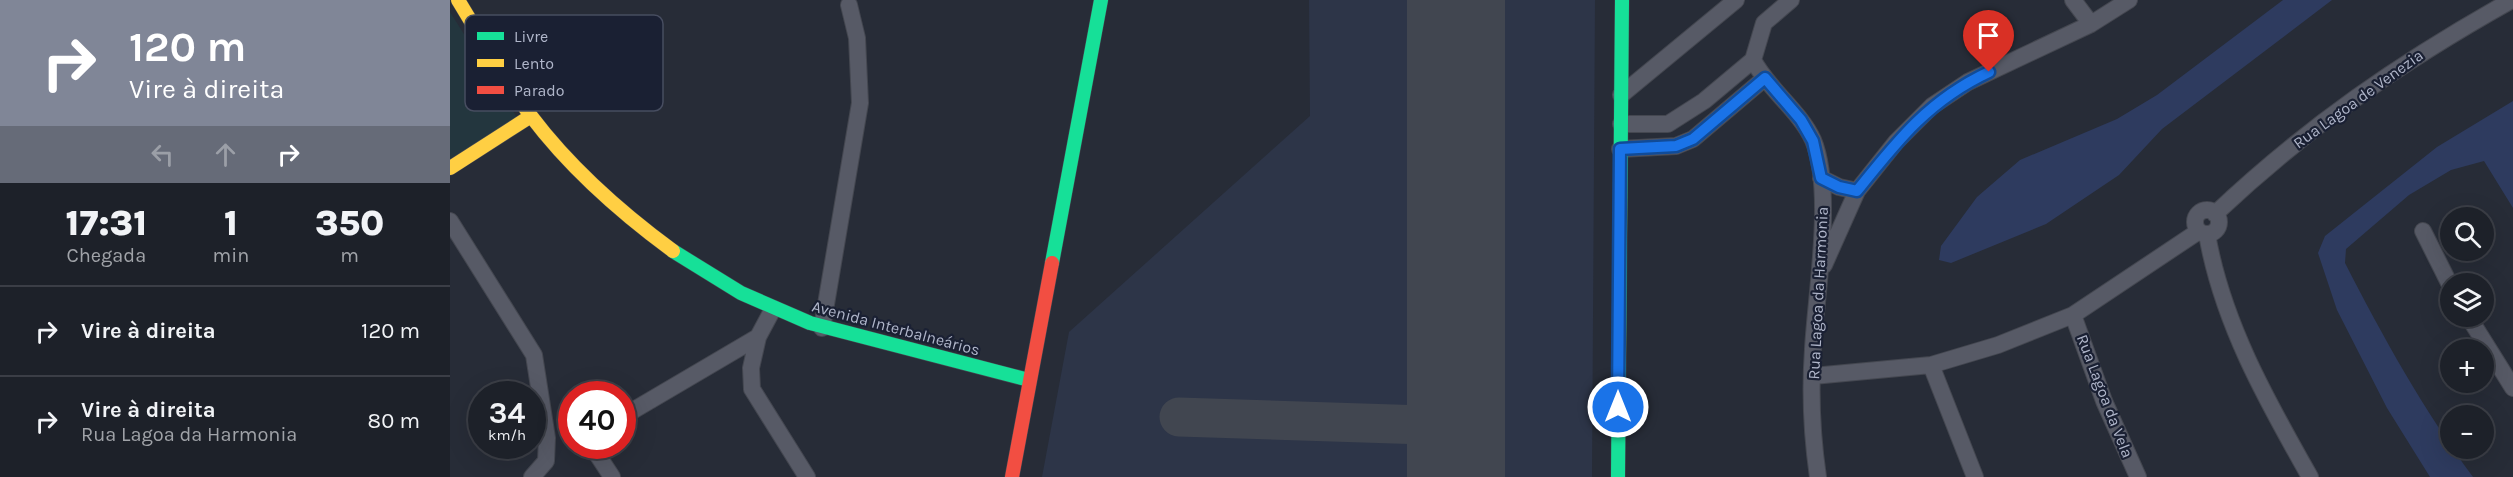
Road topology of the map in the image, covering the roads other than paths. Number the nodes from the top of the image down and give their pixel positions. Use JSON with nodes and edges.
{"nodes":[{"id":1,"x":458,"y":0,"type":"edge"},
{"id":2,"x":1088,"y":0,"type":"edge"},
{"id":3,"x":1101,"y":0,"type":"edge"},
{"id":4,"x":1622,"y":0,"type":"edge"},
{"id":5,"x":1736,"y":0,"type":"edge"},
{"id":6,"x":1791,"y":0,"type":"edge"},
{"id":7,"x":2073,"y":0,"type":"edge"},
{"id":8,"x":2129,"y":0,"type":"edge"},
{"id":9,"x":2512,"y":0,"type":"edge"},
{"id":10,"x":849,"y":5,"type":"dead end"},
{"id":11,"x":467,"y":15,"type":"edge"},
{"id":12,"x":2091,"y":24,"type":"junction"},
{"id":13,"x":1754,"y":60,"type":"junction"},
{"id":14,"x":1765,"y":78,"type":"junction"},
{"id":15,"x":1621,"y":95,"type":"junction"},
{"id":16,"x":1704,"y":101,"type":"junction"},
{"id":17,"x":528,"y":111,"type":"edge"},
{"id":18,"x":531,"y":116,"type":"junction"},
{"id":19,"x":1717,"y":118,"type":"junction"},
{"id":20,"x":1621,"y":124,"type":"junction"},
{"id":21,"x":1668,"y":124,"type":"junction"},
{"id":22,"x":1676,"y":146,"type":"junction"},
{"id":23,"x":1620,"y":149,"type":"junction"},
{"id":24,"x":450,"y":168,"type":"edge"},
{"id":25,"x":1821,"y":178,"type":"junction"},
{"id":26,"x":1857,"y":191,"type":"junction"},
{"id":27,"x":450,"y":221,"type":"edge"},
{"id":28,"x":2423,"y":231,"type":"dead end"},
{"id":29,"x":2203,"y":233,"type":"junction"},
{"id":30,"x":2444,"y":273,"type":"edge"},
{"id":31,"x":1819,"y":277,"type":"junction"},
{"id":32,"x":773,"y":309,"type":"junction"},
{"id":33,"x":2073,"y":315,"type":"junction"},
{"id":34,"x":2475,"y":327,"type":"edge"},
{"id":35,"x":822,"y":328,"type":"junction"},
{"id":36,"x":758,"y":337,"type":"junction"},
{"id":37,"x":1931,"y":365,"type":"junction"},
{"id":38,"x":1813,"y":376,"type":"junction"},
{"id":39,"x":1024,"y":380,"type":"junction"},
{"id":40,"x":2513,"y":388,"type":"edge"},
{"id":41,"x":636,"y":409,"type":"edge"},
{"id":42,"x":600,"y":459,"type":"edge"},
{"id":43,"x":532,"y":477,"type":"edge"},
{"id":44,"x":612,"y":477,"type":"edge"},
{"id":45,"x":807,"y":477,"type":"edge"},
{"id":46,"x":1001,"y":477,"type":"edge"},
{"id":47,"x":1012,"y":477,"type":"edge"},
{"id":48,"x":1618,"y":477,"type":"edge"},
{"id":49,"x":1818,"y":477,"type":"edge"},
{"id":50,"x":1976,"y":477,"type":"edge"},
{"id":51,"x":2138,"y":477,"type":"edge"},
{"id":52,"x":2310,"y":477,"type":"edge"}],
"edges":[{"from":1,"to":11,"type":"street","name":"Avenida Interbalneários"},
{"from":2,"to":39,"type":"street"},
{"from":3,"to":39,"type":"street"},
{"from":4,"to":15,"type":"street"},
{"from":5,"to":15,"type":"street"},
{"from":6,"to":13,"type":"street"},
{"from":7,"to":12,"type":"street"},
{"from":8,"to":12,"type":"street"},
{"from":9,"to":29,"type":"street","name":"Rua Lagoa de Venezia"},
{"from":10,"to":35,"type":"street"},
{"from":12,"to":26,"type":"street"},
{"from":13,"to":14,"type":"street","name":"Rua Lagoa da Harmonia"},
{"from":13,"to":16,"type":"street"},
{"from":14,"to":19,"type":"street"},
{"from":14,"to":25,"type":"street","name":"Rua Lagoa da Harmonia"},
{"from":15,"to":20,"type":"street"},
{"from":16,"to":19,"type":"street"},
{"from":16,"to":21,"type":"street"},
{"from":17,"to":18,"type":"street","name":"Avenida Interbalneários"},
{"from":18,"to":24,"type":"street"},
{"from":18,"to":32,"type":"street","name":"Avenida Interbalneários"},
{"from":19,"to":22,"type":"street"},
{"from":20,"to":21,"type":"street"},
{"from":20,"to":23,"type":"street"},
{"from":21,"to":22,"type":"street"},
{"from":22,"to":23,"type":"street"},
{"from":23,"to":48,"type":"street"},
{"from":25,"to":26,"type":"street"},
{"from":25,"to":31,"type":"street","name":"Rua Lagoa da Harmonia"},
{"from":26,"to":31,"type":"street"},
{"from":27,"to":43,"type":"street"},
{"from":28,"to":30,"type":"street"},
{"from":29,"to":33,"type":"street"},
{"from":29,"to":52,"type":"street"},
{"from":31,"to":38,"type":"street","name":"Rua Lagoa da Harmonia"},
{"from":32,"to":35,"type":"street","name":"Avenida Interbalneários"},
{"from":32,"to":36,"type":"street"},
{"from":33,"to":37,"type":"street"},
{"from":33,"to":51,"type":"street","name":"Rua Lagoa da Vela"},
{"from":34,"to":40,"type":"street"},
{"from":35,"to":39,"type":"street","name":"Avenida Interbalneários"},
{"from":36,"to":41,"type":"street"},
{"from":36,"to":45,"type":"street"},
{"from":37,"to":38,"type":"street"},
{"from":37,"to":50,"type":"street"},
{"from":38,"to":49,"type":"street","name":"Rua Lagoa da Harmonia"},
{"from":39,"to":46,"type":"street"},
{"from":39,"to":47,"type":"street"},
{"from":42,"to":44,"type":"street"}]}
